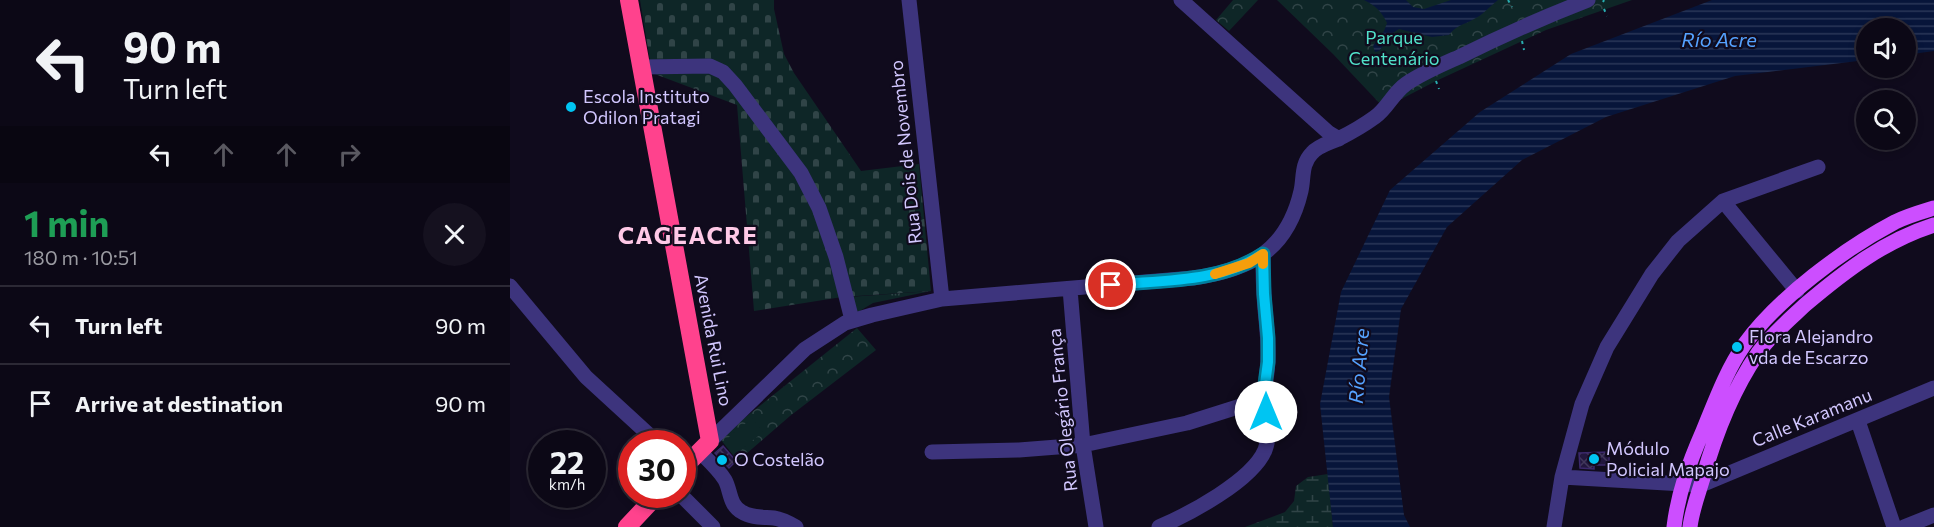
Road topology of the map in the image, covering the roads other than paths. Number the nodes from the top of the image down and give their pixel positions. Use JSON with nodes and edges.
{"nodes":[{"id":1,"x":629,"y":0,"type":"edge"},
{"id":2,"x":909,"y":0,"type":"edge"},
{"id":3,"x":1181,"y":0,"type":"edge"},
{"id":4,"x":1598,"y":1,"type":"edge"},
{"id":5,"x":641,"y":68,"type":"junction"},
{"id":6,"x":1339,"y":139,"type":"junction"},
{"id":7,"x":1818,"y":167,"type":"dead end"},
{"id":8,"x":1723,"y":201,"type":"junction"},
{"id":9,"x":1934,"y":208,"type":"edge"},
{"id":10,"x":1933,"y":229,"type":"edge"},
{"id":11,"x":1263,"y":254,"type":"junction"},
{"id":12,"x":510,"y":286,"type":"edge"},
{"id":13,"x":1070,"y":289,"type":"junction"},
{"id":14,"x":1797,"y":291,"type":"junction"},
{"id":15,"x":942,"y":299,"type":"junction"},
{"id":16,"x":852,"y":320,"type":"junction"},
{"id":17,"x":1934,"y":388,"type":"edge"},
{"id":18,"x":1263,"y":399,"type":"junction"},
{"id":19,"x":1858,"y":421,"type":"junction"},
{"id":20,"x":644,"y":430,"type":"edge"},
{"id":21,"x":1083,"y":445,"type":"junction"},
{"id":22,"x":705,"y":446,"type":"junction"},
{"id":23,"x":932,"y":452,"type":"dead end"},
{"id":24,"x":696,"y":455,"type":"edge"},
{"id":25,"x":1562,"y":477,"type":"junction"},
{"id":26,"x":1682,"y":485,"type":"junction"},
{"id":27,"x":1701,"y":485,"type":"junction"},
{"id":28,"x":645,"y":508,"type":"edge"},
{"id":29,"x":694,"y":508,"type":"edge"},
{"id":30,"x":1934,"y":515,"type":"edge"},
{"id":31,"x":627,"y":527,"type":"edge"},
{"id":32,"x":713,"y":527,"type":"edge"},
{"id":33,"x":796,"y":527,"type":"edge"},
{"id":34,"x":1096,"y":527,"type":"edge"},
{"id":35,"x":1159,"y":527,"type":"edge"},
{"id":36,"x":1554,"y":527,"type":"edge"},
{"id":37,"x":1674,"y":527,"type":"edge"},
{"id":38,"x":1690,"y":527,"type":"edge"},
{"id":39,"x":1894,"y":527,"type":"edge"},
{"id":40,"x":1904,"y":527,"type":"edge"}],
"edges":[{"from":1,"to":5,"type":"highway","name":"Avenida Rui Lino"},
{"from":2,"to":15,"type":"street","name":"Rua Dois de Novembro"},
{"from":3,"to":6,"type":"street"},
{"from":4,"to":6,"type":"street"},
{"from":5,"to":16,"type":"street"},
{"from":5,"to":22,"type":"highway","name":"Avenida Rui Lino"},
{"from":6,"to":11,"type":"street"},
{"from":7,"to":8,"type":"street"},
{"from":8,"to":14,"type":"street"},
{"from":8,"to":25,"type":"street"},
{"from":9,"to":14,"type":"main road"},
{"from":10,"to":27,"type":"main road"},
{"from":11,"to":13,"type":"street"},
{"from":11,"to":18,"type":"street"},
{"from":12,"to":20,"type":"street"},
{"from":13,"to":15,"type":"street"},
{"from":13,"to":21,"type":"street","name":"Rua Olegário França"},
{"from":14,"to":26,"type":"main road"},
{"from":15,"to":16,"type":"street"},
{"from":16,"to":22,"type":"street"},
{"from":17,"to":19,"type":"street","name":"Calle Karamanu"},
{"from":18,"to":21,"type":"street"},
{"from":18,"to":35,"type":"street"},
{"from":19,"to":27,"type":"street","name":"Calle Karamanu"},
{"from":19,"to":39,"type":"street"},
{"from":21,"to":23,"type":"street"},
{"from":21,"to":34,"type":"street","name":"Rua Olegário França"},
{"from":22,"to":24,"type":"highway"},
{"from":22,"to":33,"type":"street"},
{"from":25,"to":26,"type":"street","name":"Calle Karamanu"},
{"from":25,"to":36,"type":"street"},
{"from":26,"to":27,"type":"street","name":"Calle Karamanu"},
{"from":26,"to":37,"type":"main road"},
{"from":27,"to":38,"type":"main road"},
{"from":28,"to":31,"type":"highway"},
{"from":29,"to":32,"type":"street"},
{"from":30,"to":40,"type":"street"}]}
